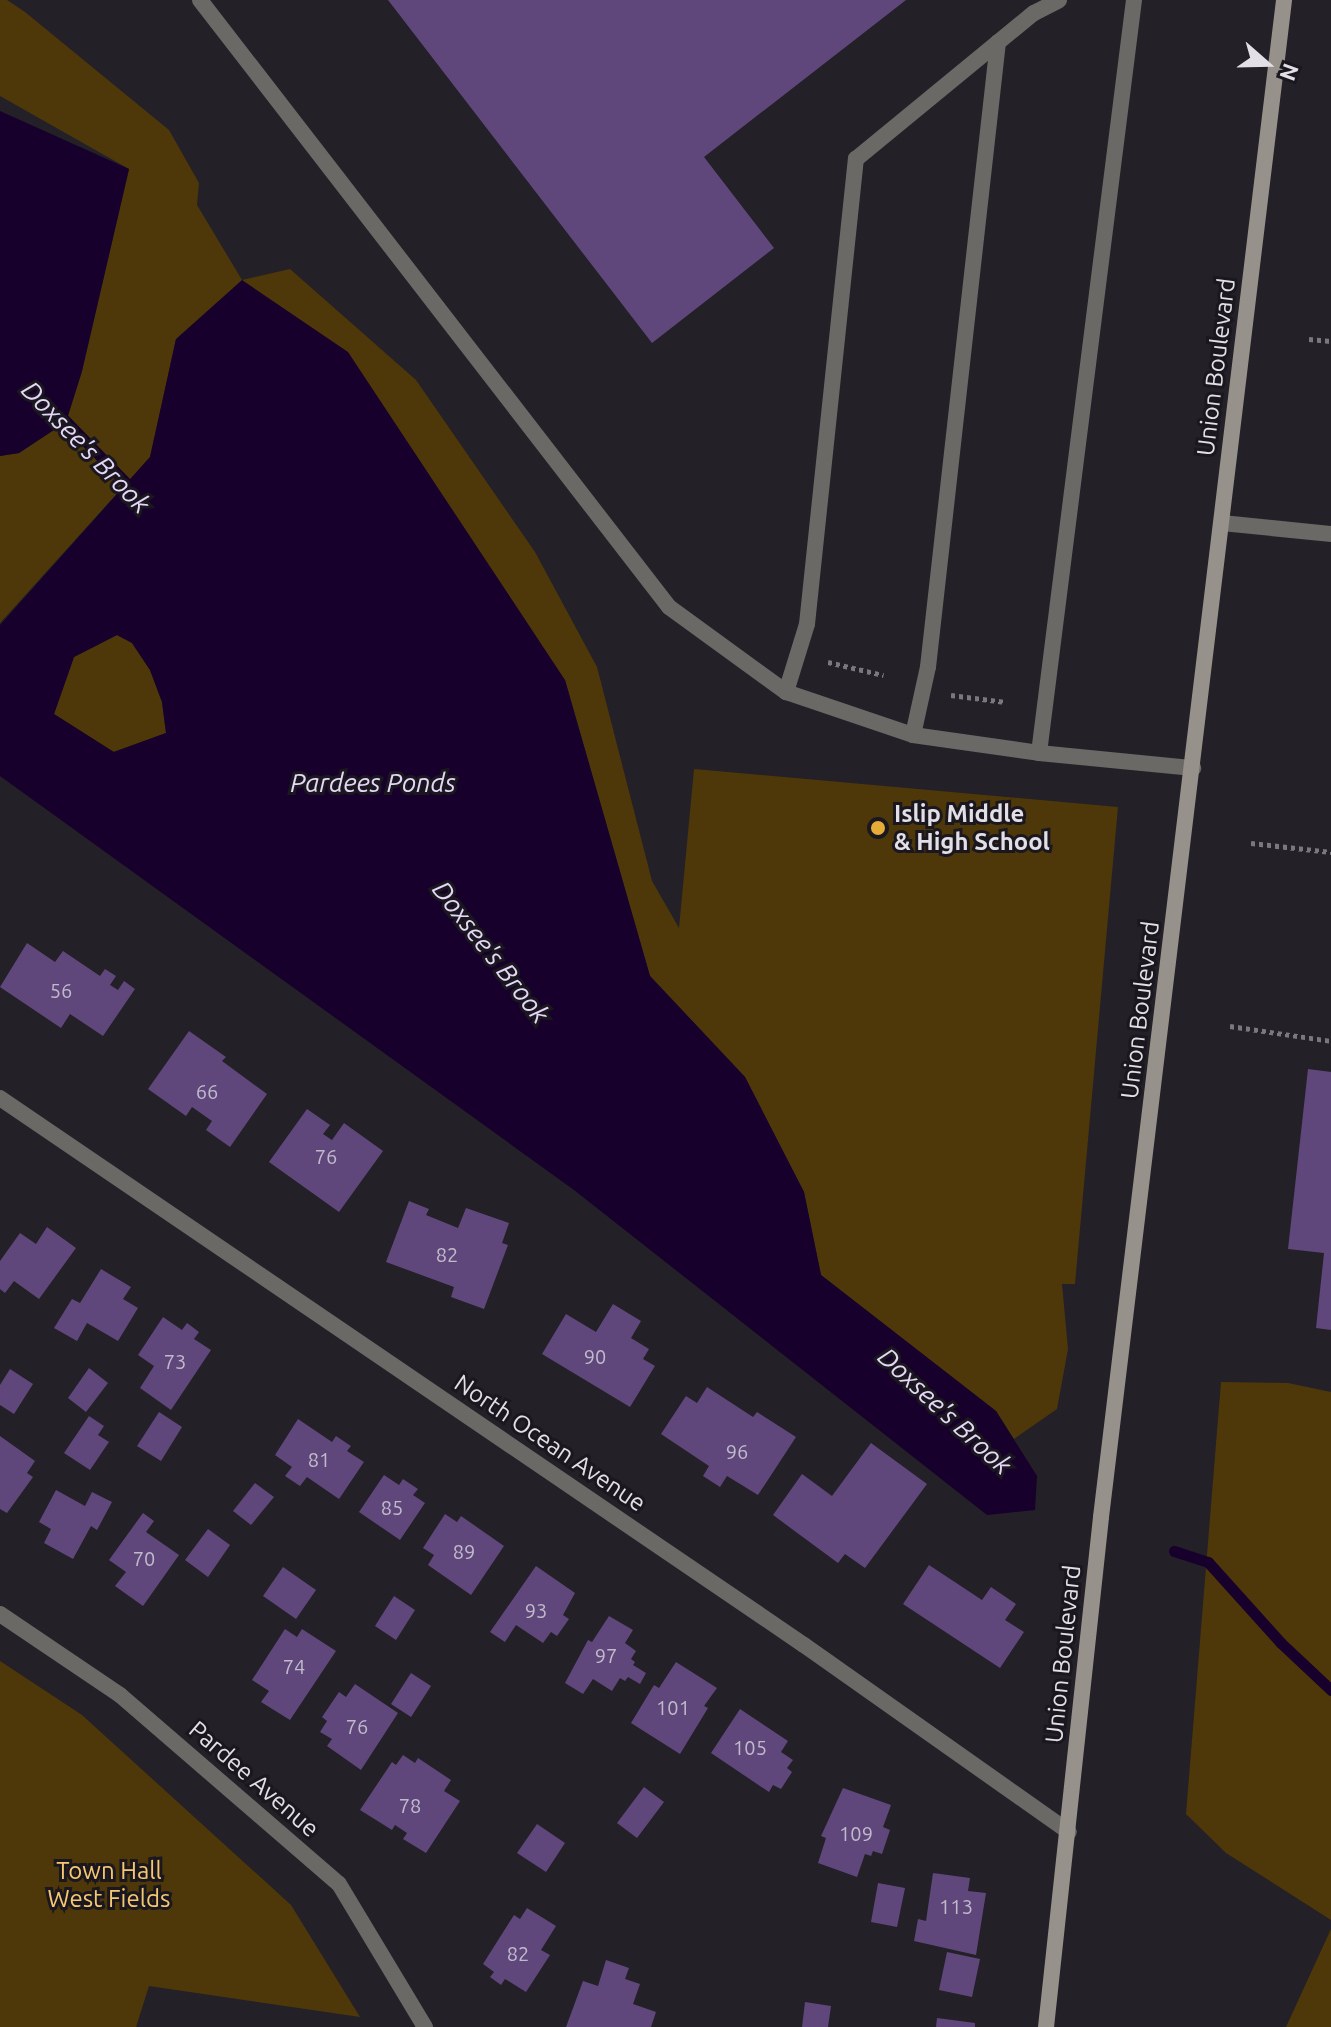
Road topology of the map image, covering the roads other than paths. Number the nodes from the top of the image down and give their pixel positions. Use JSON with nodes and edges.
{"nodes":[{"id":1,"x":200,"y":0,"type":"edge"},
{"id":2,"x":1059,"y":0,"type":"edge"},
{"id":3,"x":1134,"y":0,"type":"edge"},
{"id":4,"x":1284,"y":0,"type":"edge"},
{"id":5,"x":998,"y":42,"type":"junction"},
{"id":6,"x":1222,"y":523,"type":"junction"},
{"id":7,"x":1331,"y":534,"type":"edge"},
{"id":8,"x":786,"y":692,"type":"junction"},
{"id":9,"x":913,"y":735,"type":"junction"},
{"id":10,"x":1039,"y":753,"type":"junction"},
{"id":11,"x":1193,"y":768,"type":"junction"},
{"id":12,"x":0,"y":1098,"type":"edge"},
{"id":13,"x":0,"y":1614,"type":"edge"},
{"id":14,"x":1069,"y":1832,"type":"junction"},
{"id":15,"x":425,"y":2027,"type":"edge"},
{"id":16,"x":1046,"y":2027,"type":"edge"}],
"edges":[{"from":1,"to":8,"type":"street"},
{"from":2,"to":5,"type":"street"},
{"from":3,"to":10,"type":"street"},
{"from":4,"to":6,"type":"main road","name":"Union Boulevard"},
{"from":5,"to":8,"type":"street"},
{"from":5,"to":9,"type":"street"},
{"from":6,"to":7,"type":"street"},
{"from":6,"to":11,"type":"main road","name":"Union Boulevard"},
{"from":8,"to":9,"type":"street"},
{"from":9,"to":10,"type":"street"},
{"from":10,"to":11,"type":"street"},
{"from":11,"to":14,"type":"main road","name":"Union Boulevard"},
{"from":12,"to":14,"type":"street","name":"North Ocean Avenue"},
{"from":13,"to":15,"type":"street","name":"Pardee Avenue"},
{"from":14,"to":16,"type":"main road","name":"Union Boulevard"}]}
